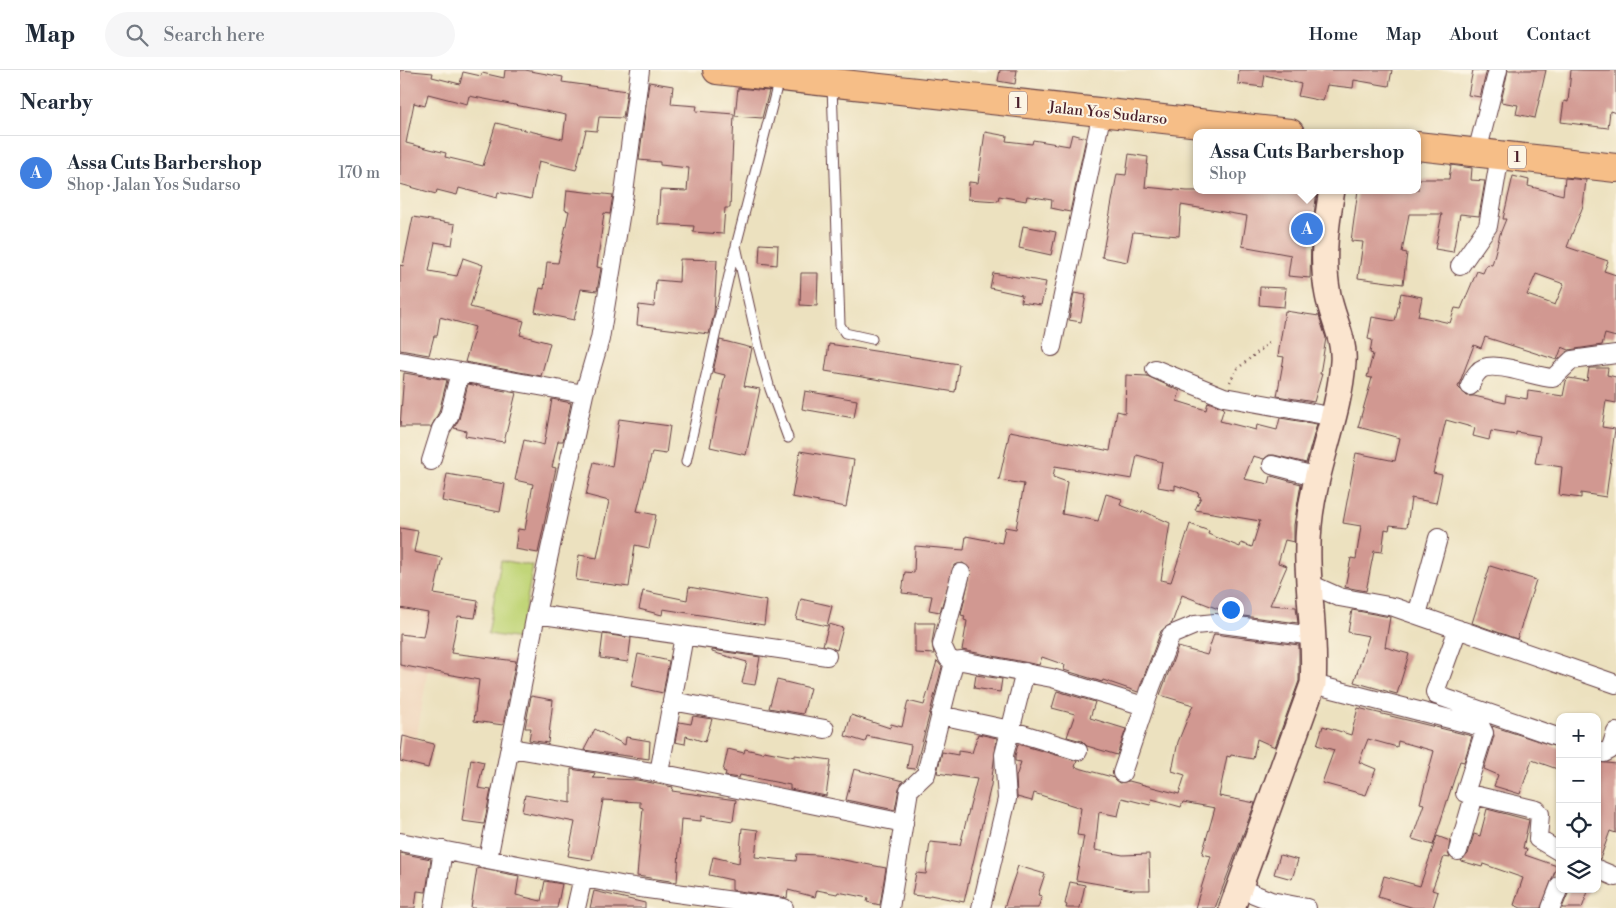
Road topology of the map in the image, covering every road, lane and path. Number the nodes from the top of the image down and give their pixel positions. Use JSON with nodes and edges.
{"nodes":[{"id":1,"x":640,"y":70,"type":"edge"},
{"id":2,"x":717,"y":70,"type":"edge"},
{"id":3,"x":1498,"y":70,"type":"edge"},
{"id":4,"x":745,"y":72,"type":"edge"},
{"id":5,"x":780,"y":77,"type":"junction"},
{"id":6,"x":832,"y":83,"type":"junction"},
{"id":7,"x":1102,"y":112,"type":"junction"},
{"id":8,"x":1254,"y":129,"type":"edge"},
{"id":9,"x":1421,"y":146,"type":"edge"},
{"id":10,"x":1488,"y":154,"type":"junction"},
{"id":11,"x":1616,"y":168,"type":"edge"},
{"id":12,"x":1331,"y":194,"type":"edge"},
{"id":13,"x":736,"y":246,"type":"junction"},
{"id":14,"x":1460,"y":266,"type":"dead end"},
{"id":15,"x":872,"y":339,"type":"dead end"},
{"id":16,"x":1269,"y":343,"type":"dead end"},
{"id":17,"x":1052,"y":347,"type":"dead end"},
{"id":18,"x":1616,"y":354,"type":"edge"},
{"id":19,"x":400,"y":361,"type":"edge"},
{"id":20,"x":1155,"y":369,"type":"dead end"},
{"id":21,"x":460,"y":372,"type":"junction"},
{"id":22,"x":1470,"y":386,"type":"dead end"},
{"id":23,"x":584,"y":394,"type":"junction"},
{"id":24,"x":1224,"y":397,"type":"junction"},
{"id":25,"x":1335,"y":417,"type":"junction"},
{"id":26,"x":788,"y":438,"type":"dead end"},
{"id":27,"x":432,"y":461,"type":"dead end"},
{"id":28,"x":686,"y":462,"type":"dead end"},
{"id":29,"x":1272,"y":465,"type":"dead end"},
{"id":30,"x":1318,"y":477,"type":"junction"},
{"id":31,"x":1438,"y":538,"type":"dead end"},
{"id":32,"x":961,"y":573,"type":"dead end"},
{"id":33,"x":1310,"y":584,"type":"junction"},
{"id":34,"x":536,"y":614,"type":"junction"},
{"id":35,"x":1417,"y":614,"type":"junction"},
{"id":36,"x":1458,"y":629,"type":"junction"},
{"id":37,"x":684,"y":636,"type":"junction"},
{"id":38,"x":1313,"y":636,"type":"junction"},
{"id":39,"x":827,"y":656,"type":"dead end"},
{"id":40,"x":954,"y":662,"type":"junction"},
{"id":41,"x":1025,"y":672,"type":"junction"},
{"id":42,"x":1313,"y":684,"type":"junction"},
{"id":43,"x":1616,"y":684,"type":"edge"},
{"id":44,"x":672,"y":701,"type":"junction"},
{"id":45,"x":1144,"y":706,"type":"junction"},
{"id":46,"x":940,"y":715,"type":"junction"},
{"id":47,"x":825,"y":729,"type":"dead end"},
{"id":48,"x":1010,"y":730,"type":"junction"},
{"id":49,"x":1616,"y":732,"type":"edge"},
{"id":50,"x":1556,"y":737,"type":"edge"},
{"id":51,"x":510,"y":748,"type":"junction"},
{"id":52,"x":1078,"y":751,"type":"dead end"},
{"id":53,"x":1601,"y":752,"type":"edge"},
{"id":54,"x":659,"y":773,"type":"junction"},
{"id":55,"x":1122,"y":773,"type":"dead end"},
{"id":56,"x":1474,"y":796,"type":"junction"},
{"id":57,"x":904,"y":824,"type":"junction"},
{"id":58,"x":400,"y":842,"type":"edge"},
{"id":59,"x":443,"y":850,"type":"junction"},
{"id":60,"x":1556,"y":850,"type":"edge"},
{"id":61,"x":1458,"y":851,"type":"dead end"},
{"id":62,"x":488,"y":859,"type":"junction"},
{"id":63,"x":1601,"y":870,"type":"edge"},
{"id":64,"x":1616,"y":876,"type":"edge"},
{"id":65,"x":583,"y":878,"type":"junction"},
{"id":66,"x":1557,"y":893,"type":"edge"},
{"id":67,"x":1236,"y":898,"type":"edge"},
{"id":68,"x":434,"y":908,"type":"edge"},
{"id":69,"x":576,"y":908,"type":"edge"},
{"id":70,"x":784,"y":908,"type":"edge"},
{"id":71,"x":890,"y":908,"type":"edge"},
{"id":72,"x":981,"y":908,"type":"edge"},
{"id":73,"x":1307,"y":908,"type":"edge"},
{"id":74,"x":1551,"y":908,"type":"edge"}],
"edges":[{"from":1,"to":23,"type":"street"},
{"from":2,"to":4,"type":"highway","name":"Jalan Yos Sudarso","number":"1"},
{"from":3,"to":10,"type":"street"},
{"from":4,"to":5,"type":"highway","name":"Jalan Yos Sudarso","number":"1"},
{"from":5,"to":6,"type":"highway","name":"Jalan Yos Sudarso","number":"1"},
{"from":5,"to":13,"type":"lane"},
{"from":6,"to":7,"type":"highway","name":"Jalan Yos Sudarso","number":"1"},
{"from":6,"to":15,"type":"lane"},
{"from":7,"to":8,"type":"highway","name":"Jalan Yos Sudarso","number":"1"},
{"from":7,"to":17,"type":"street"},
{"from":9,"to":10,"type":"highway","number":"1"},
{"from":10,"to":11,"type":"highway","number":"1"},
{"from":10,"to":14,"type":"street"},
{"from":12,"to":25,"type":"street"},
{"from":13,"to":26,"type":"lane"},
{"from":13,"to":28,"type":"lane"},
{"from":16,"to":24,"type":"path"},
{"from":18,"to":22,"type":"street"},
{"from":19,"to":21,"type":"street"},
{"from":20,"to":24,"type":"street"},
{"from":21,"to":23,"type":"street"},
{"from":21,"to":27,"type":"street"},
{"from":23,"to":34,"type":"street"},
{"from":24,"to":25,"type":"street"},
{"from":25,"to":30,"type":"street"},
{"from":29,"to":30,"type":"street"},
{"from":30,"to":33,"type":"street"},
{"from":31,"to":35,"type":"street"},
{"from":32,"to":40,"type":"street"},
{"from":33,"to":35,"type":"street"},
{"from":33,"to":38,"type":"street"},
{"from":34,"to":37,"type":"street"},
{"from":34,"to":51,"type":"street"},
{"from":35,"to":36,"type":"street"},
{"from":36,"to":43,"type":"street"},
{"from":36,"to":50,"type":"street"},
{"from":37,"to":39,"type":"street"},
{"from":37,"to":44,"type":"street"},
{"from":38,"to":42,"type":"street"},
{"from":38,"to":45,"type":"street"},
{"from":40,"to":41,"type":"street"},
{"from":40,"to":46,"type":"street"},
{"from":41,"to":45,"type":"street"},
{"from":41,"to":48,"type":"street"},
{"from":42,"to":56,"type":"street"},
{"from":42,"to":67,"type":"street"},
{"from":44,"to":47,"type":"street"},
{"from":44,"to":54,"type":"street"},
{"from":45,"to":55,"type":"street"},
{"from":46,"to":48,"type":"street"},
{"from":46,"to":57,"type":"street"},
{"from":48,"to":52,"type":"street"},
{"from":48,"to":72,"type":"street"},
{"from":49,"to":53,"type":"street"},
{"from":51,"to":54,"type":"street"},
{"from":51,"to":62,"type":"street"},
{"from":54,"to":57,"type":"street"},
{"from":56,"to":60,"type":"street"},
{"from":56,"to":61,"type":"street"},
{"from":57,"to":71,"type":"street"},
{"from":58,"to":59,"type":"street"},
{"from":59,"to":62,"type":"street"},
{"from":59,"to":68,"type":"street"},
{"from":62,"to":65,"type":"street"},
{"from":63,"to":64,"type":"street"},
{"from":65,"to":69,"type":"street"},
{"from":65,"to":70,"type":"street"},
{"from":66,"to":74,"type":"street"},
{"from":67,"to":73,"type":"street"}]}
